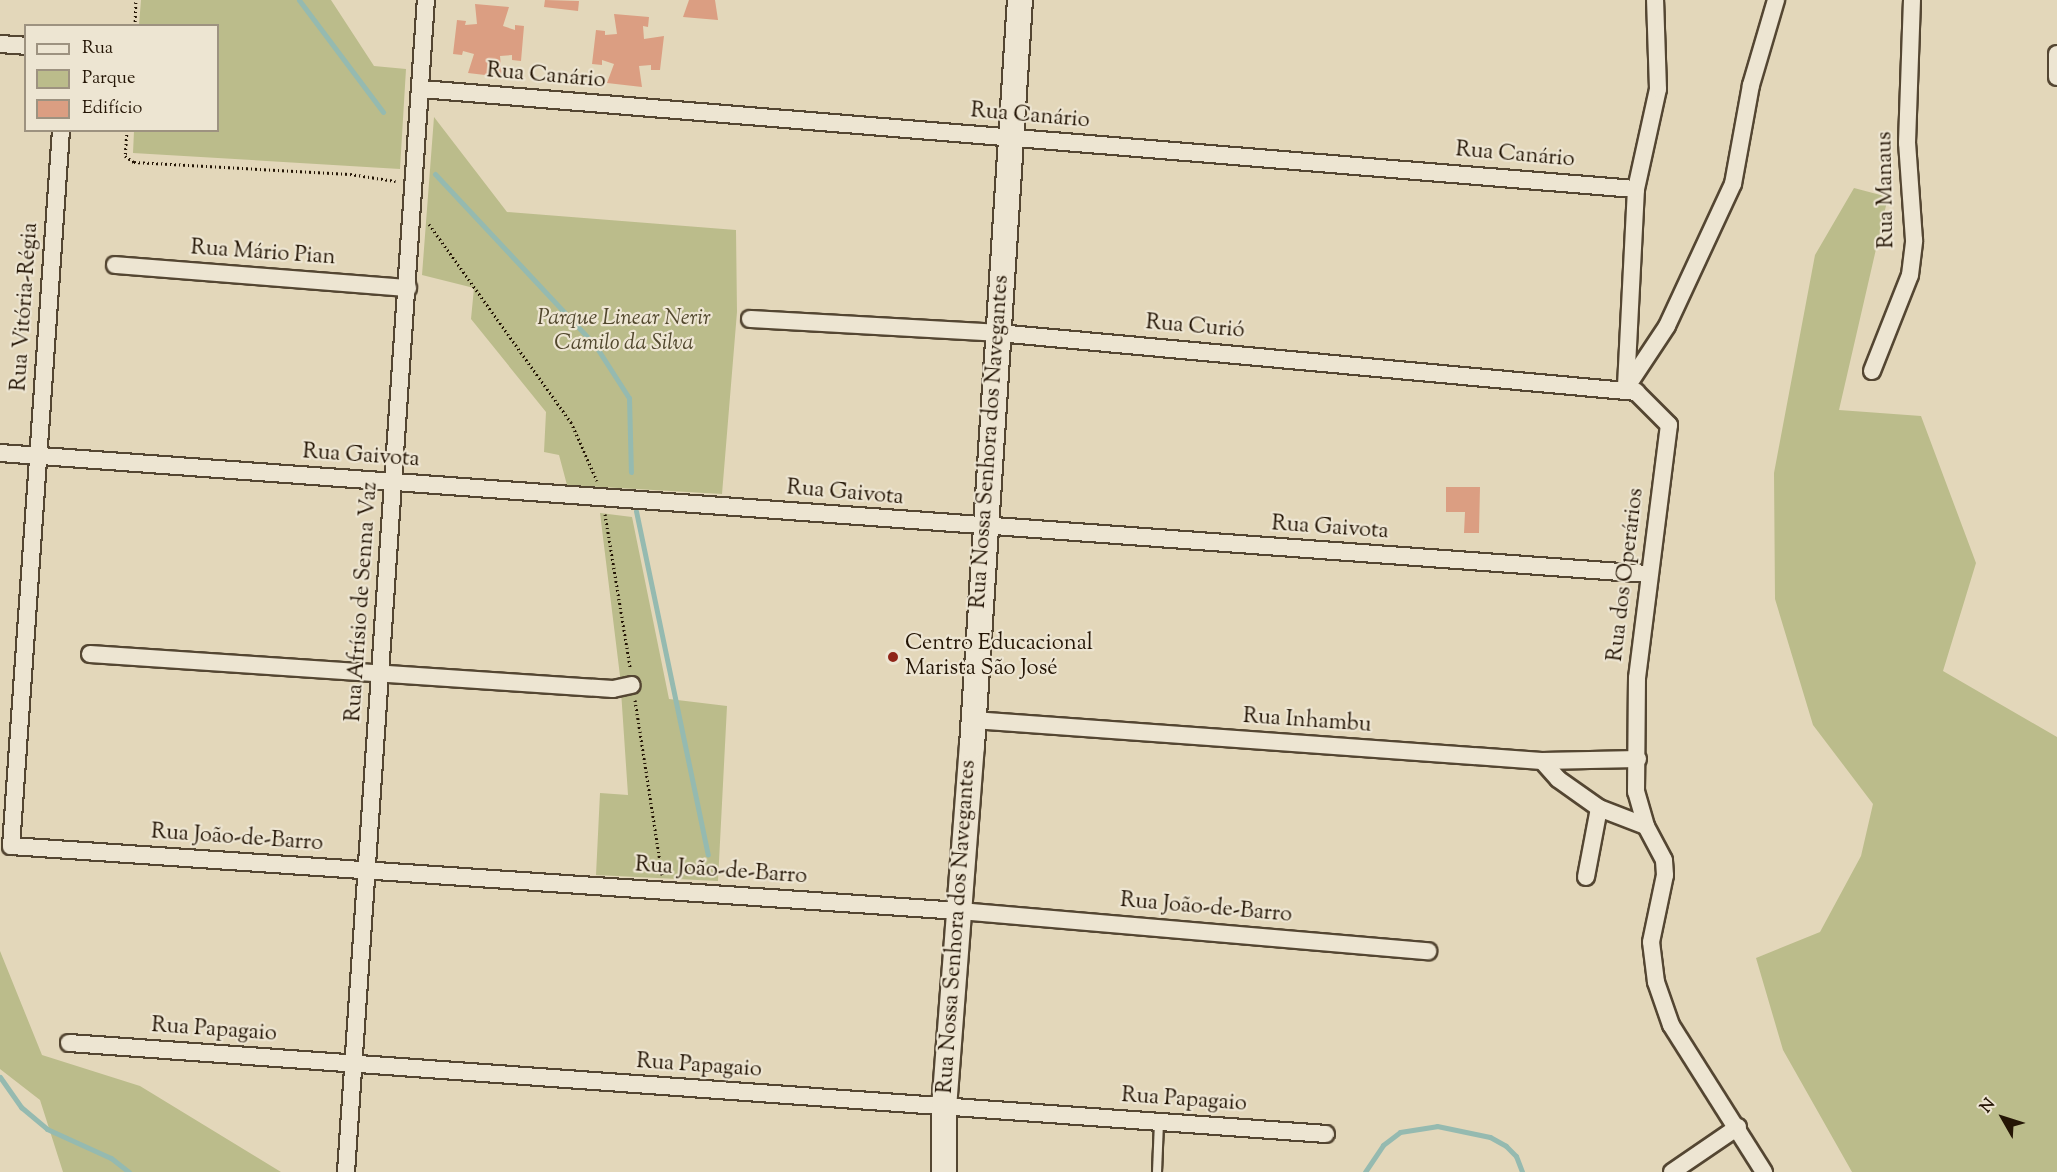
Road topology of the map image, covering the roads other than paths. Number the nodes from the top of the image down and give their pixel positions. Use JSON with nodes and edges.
{"nodes":[{"id":1,"x":426,"y":0,"type":"edge"},
{"id":2,"x":1020,"y":0,"type":"edge"},
{"id":3,"x":1655,"y":0,"type":"edge"},
{"id":4,"x":1776,"y":0,"type":"edge"},
{"id":5,"x":1912,"y":0,"type":"edge"},
{"id":6,"x":0,"y":44,"type":"edge"},
{"id":7,"x":24,"y":46,"type":"edge"},
{"id":8,"x":2057,"y":54,"type":"edge"},
{"id":9,"x":2057,"y":77,"type":"edge"},
{"id":10,"x":421,"y":89,"type":"junction"},
{"id":11,"x":61,"y":132,"type":"edge"},
{"id":12,"x":1013,"y":138,"type":"junction"},
{"id":13,"x":1636,"y":189,"type":"junction"},
{"id":14,"x":115,"y":265,"type":"dead end"},
{"id":15,"x":408,"y":288,"type":"junction"},
{"id":16,"x":750,"y":319,"type":"dead end"},
{"id":17,"x":998,"y":333,"type":"junction"},
{"id":18,"x":1872,"y":371,"type":"dead end"},
{"id":19,"x":1631,"y":390,"type":"junction"},
{"id":20,"x":0,"y":453,"type":"edge"},
{"id":21,"x":38,"y":456,"type":"junction"},
{"id":22,"x":394,"y":482,"type":"junction"},
{"id":23,"x":984,"y":528,"type":"junction"},
{"id":24,"x":1649,"y":574,"type":"junction"},
{"id":25,"x":90,"y":654,"type":"dead end"},
{"id":26,"x":381,"y":674,"type":"junction"},
{"id":27,"x":633,"y":685,"type":"dead end"},
{"id":28,"x":973,"y":720,"type":"junction"},
{"id":29,"x":1638,"y":759,"type":"junction"},
{"id":30,"x":1542,"y":761,"type":"junction"},
{"id":31,"x":1599,"y":808,"type":"junction"},
{"id":32,"x":1646,"y":826,"type":"junction"},
{"id":33,"x":11,"y":846,"type":"joint"},
{"id":34,"x":367,"y":871,"type":"junction"},
{"id":35,"x":1586,"y":877,"type":"dead end"},
{"id":36,"x":959,"y":910,"type":"junction"},
{"id":37,"x":1428,"y":951,"type":"dead end"},
{"id":38,"x":69,"y":1043,"type":"dead end"},
{"id":39,"x":354,"y":1064,"type":"junction"},
{"id":40,"x":944,"y":1108,"type":"junction"},
{"id":41,"x":1159,"y":1122,"type":"junction"},
{"id":42,"x":1738,"y":1127,"type":"junction"},
{"id":43,"x":1326,"y":1134,"type":"dead end"},
{"id":44,"x":346,"y":1172,"type":"edge"},
{"id":45,"x":944,"y":1172,"type":"edge"},
{"id":46,"x":1156,"y":1172,"type":"edge"},
{"id":47,"x":1672,"y":1172,"type":"edge"},
{"id":48,"x":1764,"y":1172,"type":"edge"}],
"edges":[{"from":1,"to":10,"type":"street","name":"Rua Afrísio de Senna Vaz"},
{"from":2,"to":12,"type":"street","name":"Rua Nossa Senhora dos Navegantes"},
{"from":3,"to":13,"type":"street"},
{"from":4,"to":19,"type":"street"},
{"from":5,"to":18,"type":"street","name":"Rua Manaus"},
{"from":6,"to":7,"type":"street"},
{"from":8,"to":9,"type":"street"},
{"from":10,"to":12,"type":"street","name":"Rua Canário"},
{"from":10,"to":15,"type":"street","name":"Rua Afrísio de Senna Vaz"},
{"from":11,"to":21,"type":"street","name":"Rua Vitória-Régia"},
{"from":12,"to":13,"type":"street","name":"Rua Canário"},
{"from":12,"to":17,"type":"street","name":"Rua Nossa Senhora dos Navegantes"},
{"from":13,"to":19,"type":"street"},
{"from":14,"to":15,"type":"street","name":"Rua Mário Pian"},
{"from":15,"to":22,"type":"street","name":"Rua Afrísio de Senna Vaz"},
{"from":16,"to":17,"type":"street","name":"Rua Curió"},
{"from":17,"to":19,"type":"street","name":"Rua Curió"},
{"from":17,"to":23,"type":"street","name":"Rua Nossa Senhora dos Navegantes"},
{"from":19,"to":24,"type":"street","name":"Rua dos Operários"},
{"from":20,"to":21,"type":"street","name":"Rua Gaivota"},
{"from":21,"to":22,"type":"street","name":"Rua Gaivota"},
{"from":21,"to":33,"type":"street","name":"Rua Vitória-Régia"},
{"from":22,"to":23,"type":"street","name":"Rua Gaivota"},
{"from":22,"to":26,"type":"street","name":"Rua Afrísio de Senna Vaz"},
{"from":23,"to":24,"type":"street","name":"Rua Gaivota"},
{"from":23,"to":28,"type":"street","name":"Rua Nossa Senhora dos Navegantes"},
{"from":24,"to":29,"type":"street","name":"Rua dos Operários"},
{"from":25,"to":26,"type":"street"},
{"from":26,"to":27,"type":"street"},
{"from":26,"to":34,"type":"street","name":"Rua Afrísio de Senna Vaz"},
{"from":28,"to":30,"type":"street","name":"Rua Inhambu"},
{"from":28,"to":36,"type":"street","name":"Rua Nossa Senhora dos Navegantes"},
{"from":29,"to":30,"type":"street","name":"Rua Inhambu"},
{"from":29,"to":32,"type":"street","name":"Rua dos Operários"},
{"from":30,"to":31,"type":"street"},
{"from":31,"to":32,"type":"street"},
{"from":31,"to":35,"type":"street"},
{"from":32,"to":42,"type":"street","name":"Rua dos Operários"},
{"from":33,"to":34,"type":"street","name":"Rua João-de-Barro"},
{"from":34,"to":36,"type":"street","name":"Rua João-de-Barro"},
{"from":34,"to":39,"type":"street","name":"Rua Afrísio de Senna Vaz"},
{"from":36,"to":37,"type":"street","name":"Rua João-de-Barro"},
{"from":36,"to":40,"type":"street","name":"Rua Nossa Senhora dos Navegantes"},
{"from":38,"to":39,"type":"street","name":"Rua Papagaio"},
{"from":39,"to":40,"type":"street","name":"Rua Papagaio"},
{"from":39,"to":44,"type":"street","name":"Rua Afrísio de Senna Vaz"},
{"from":40,"to":41,"type":"street","name":"Rua Papagaio"},
{"from":40,"to":45,"type":"street","name":"Rua Nossa Senhora dos Navegantes"},
{"from":41,"to":43,"type":"street","name":"Rua Papagaio"},
{"from":41,"to":46,"type":"lane"},
{"from":42,"to":47,"type":"street"},
{"from":42,"to":48,"type":"street","name":"Rua dos Operários"}]}
